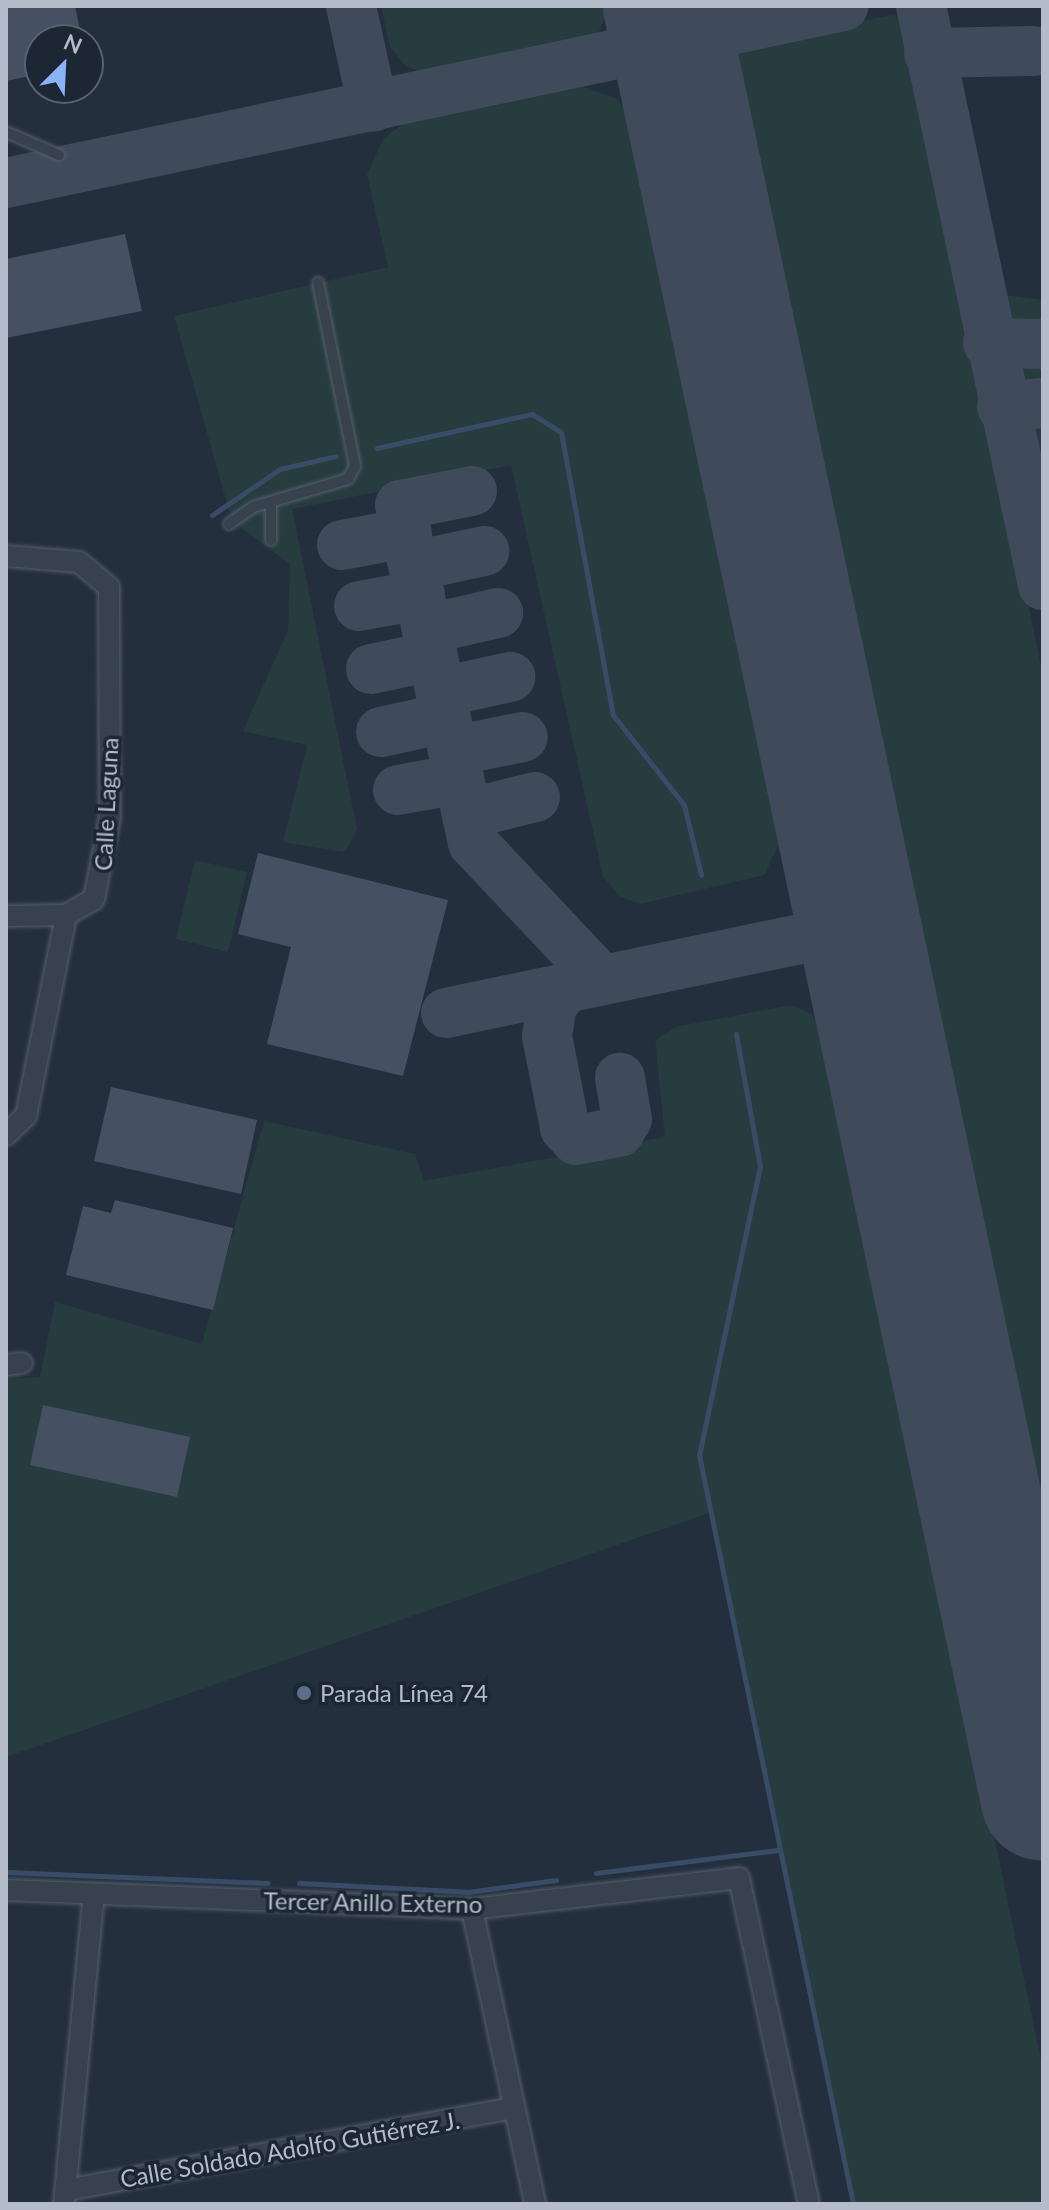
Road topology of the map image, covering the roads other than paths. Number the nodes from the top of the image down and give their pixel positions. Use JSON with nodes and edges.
{"nodes":[{"id":1,"x":6,"y":132,"type":"edge"},
{"id":2,"x":59,"y":155,"type":"dead end"},
{"id":3,"x":318,"y":283,"type":"dead end"},
{"id":4,"x":271,"y":504,"type":"junction"},
{"id":5,"x":229,"y":524,"type":"dead end"},
{"id":6,"x":271,"y":540,"type":"dead end"},
{"id":7,"x":6,"y":556,"type":"edge"},
{"id":8,"x":66,"y":915,"type":"junction"},
{"id":9,"x":6,"y":916,"type":"edge"},
{"id":10,"x":6,"y":1135,"type":"edge"},
{"id":11,"x":6,"y":1890,"type":"edge"},
{"id":12,"x":94,"y":1894,"type":"junction"},
{"id":13,"x":472,"y":1909,"type":"junction"},
{"id":14,"x":514,"y":2108,"type":"junction"},
{"id":15,"x":65,"y":2197,"type":"edge"},
{"id":16,"x":535,"y":2204,"type":"edge"},
{"id":17,"x":809,"y":2204,"type":"edge"}],
"edges":[{"from":1,"to":2,"type":"lane"},
{"from":3,"to":4,"type":"lane"},
{"from":4,"to":5,"type":"lane"},
{"from":4,"to":6,"type":"lane"},
{"from":7,"to":8,"type":"street","name":"Calle Laguna"},
{"from":8,"to":9,"type":"street"},
{"from":8,"to":10,"type":"street"},
{"from":11,"to":12,"type":"street","name":"Tercer Anillo Externo"},
{"from":12,"to":13,"type":"street","name":"Tercer Anillo Externo"},
{"from":12,"to":15,"type":"street"},
{"from":13,"to":14,"type":"street"},
{"from":13,"to":17,"type":"street","name":"Tercer Anillo Externo"},
{"from":14,"to":15,"type":"street","name":"Calle Soldado Adolfo Gutiérrez J."},
{"from":14,"to":16,"type":"street"}]}
